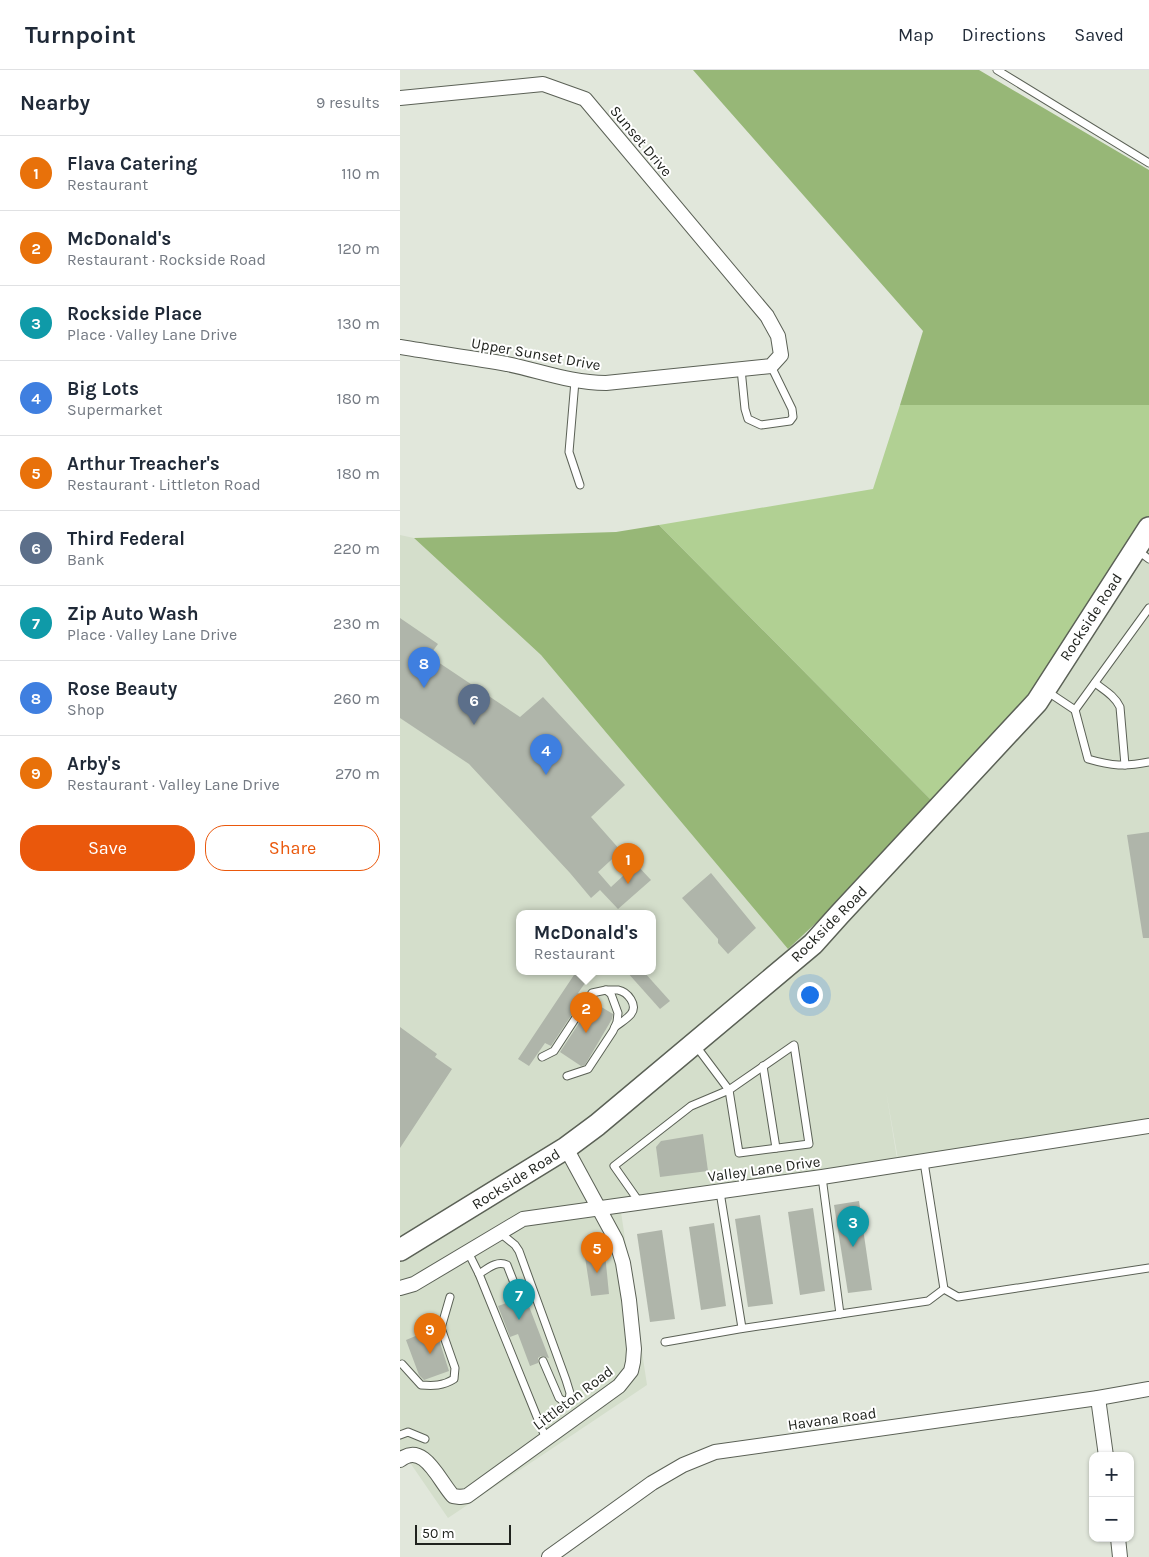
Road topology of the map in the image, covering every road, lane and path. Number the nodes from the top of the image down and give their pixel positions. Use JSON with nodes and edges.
{"nodes":[{"id":1,"x":997,"y":70,"type":"edge"},
{"id":2,"x":400,"y":98,"type":"edge"},
{"id":3,"x":1149,"y":162,"type":"edge"},
{"id":4,"x":400,"y":347,"type":"edge"},
{"id":5,"x":771,"y":366,"type":"junction"},
{"id":6,"x":742,"y":369,"type":"junction"},
{"id":7,"x":575,"y":381,"type":"junction"},
{"id":8,"x":580,"y":484,"type":"dead end"},
{"id":9,"x":1149,"y":528,"type":"edge"},
{"id":10,"x":1142,"y":554,"type":"edge"},
{"id":11,"x":1149,"y":608,"type":"edge"},
{"id":12,"x":1095,"y":683,"type":"junction"},
{"id":13,"x":1044,"y":690,"type":"junction"},
{"id":14,"x":1075,"y":710,"type":"junction"},
{"id":15,"x":1149,"y":762,"type":"edge"},
{"id":16,"x":1125,"y":765,"type":"junction"},
{"id":17,"x":606,"y":990,"type":"junction"},
{"id":18,"x":615,"y":1027,"type":"junction"},
{"id":19,"x":694,"y":1044,"type":"junction"},
{"id":20,"x":542,"y":1058,"type":"dead end"},
{"id":21,"x":763,"y":1066,"type":"junction"},
{"id":22,"x":567,"y":1076,"type":"dead end"},
{"id":23,"x":729,"y":1090,"type":"junction"},
{"id":24,"x":1149,"y":1126,"type":"edge"},
{"id":25,"x":566,"y":1148,"type":"junction"},
{"id":26,"x":776,"y":1148,"type":"junction"},
{"id":27,"x":924,"y":1162,"type":"junction"},
{"id":28,"x":822,"y":1177,"type":"junction"},
{"id":29,"x":720,"y":1192,"type":"junction"},
{"id":30,"x":640,"y":1203,"type":"junction"},
{"id":31,"x":597,"y":1209,"type":"junction"},
{"id":32,"x":499,"y":1232,"type":"junction"},
{"id":33,"x":400,"y":1250,"type":"edge"},
{"id":34,"x":468,"y":1251,"type":"junction"},
{"id":35,"x":1149,"y":1268,"type":"edge"},
{"id":36,"x":479,"y":1274,"type":"junction"},
{"id":37,"x":400,"y":1288,"type":"edge"},
{"id":38,"x":944,"y":1289,"type":"junction"},
{"id":39,"x":450,"y":1297,"type":"dead end"},
{"id":40,"x":520,"y":1298,"type":"dead end"},
{"id":41,"x":840,"y":1314,"type":"junction"},
{"id":42,"x":742,"y":1328,"type":"junction"},
{"id":43,"x":665,"y":1342,"type":"dead end"},
{"id":44,"x":543,"y":1361,"type":"dead end"},
{"id":45,"x":402,"y":1364,"type":"dead end"},
{"id":46,"x":1149,"y":1389,"type":"edge"},
{"id":47,"x":1098,"y":1398,"type":"junction"},
{"id":48,"x":400,"y":1435,"type":"edge"},
{"id":49,"x":425,"y":1439,"type":"dead end"},
{"id":50,"x":546,"y":1439,"type":"junction"},
{"id":51,"x":1105,"y":1452,"type":"edge"},
{"id":52,"x":400,"y":1460,"type":"edge"},
{"id":53,"x":1118,"y":1542,"type":"edge"},
{"id":54,"x":549,"y":1557,"type":"edge"},
{"id":55,"x":1120,"y":1557,"type":"edge"}],
"edges":[{"from":1,"to":3,"type":"lane"},
{"from":2,"to":5,"type":"street","name":"Sunset Drive"},
{"from":4,"to":7,"type":"street","name":"Upper Sunset Drive"},
{"from":5,"to":6,"type":"street","name":"Upper Sunset Drive"},
{"from":5,"to":6,"type":"lane"},
{"from":6,"to":7,"type":"street","name":"Upper Sunset Drive"},
{"from":7,"to":8,"type":"lane"},
{"from":9,"to":10,"type":"main road","name":"Rockside Road"},
{"from":10,"to":13,"type":"main road","name":"Rockside Road"},
{"from":11,"to":12,"type":"lane"},
{"from":12,"to":14,"type":"lane"},
{"from":12,"to":16,"type":"lane"},
{"from":13,"to":14,"type":"lane"},
{"from":13,"to":19,"type":"main road","name":"Rockside Road"},
{"from":14,"to":16,"type":"lane"},
{"from":15,"to":16,"type":"lane"},
{"from":17,"to":18,"type":"lane"},
{"from":17,"to":18,"type":"lane"},
{"from":17,"to":20,"type":"lane"},
{"from":18,"to":22,"type":"lane"},
{"from":19,"to":23,"type":"lane"},
{"from":19,"to":25,"type":"main road","name":"Rockside Road"},
{"from":21,"to":23,"type":"lane"},
{"from":21,"to":26,"type":"lane"},
{"from":21,"to":26,"type":"lane"},
{"from":23,"to":26,"type":"lane"},
{"from":23,"to":30,"type":"lane"},
{"from":24,"to":27,"type":"street","name":"Valley Lane Drive"},
{"from":25,"to":31,"type":"street","name":"Littleton Road"},
{"from":25,"to":33,"type":"main road","name":"Rockside Road"},
{"from":27,"to":28,"type":"street","name":"Valley Lane Drive"},
{"from":27,"to":38,"type":"lane"},
{"from":28,"to":29,"type":"street","name":"Valley Lane Drive"},
{"from":28,"to":41,"type":"lane"},
{"from":29,"to":30,"type":"street","name":"Valley Lane Drive"},
{"from":29,"to":42,"type":"lane"},
{"from":30,"to":31,"type":"street","name":"Valley Lane Drive"},
{"from":31,"to":32,"type":"street","name":"Valley Lane Drive"},
{"from":31,"to":50,"type":"street","name":"Littleton Road"},
{"from":32,"to":34,"type":"street","name":"Valley Lane Drive"},
{"from":32,"to":44,"type":"lane"},
{"from":34,"to":36,"type":"lane"},
{"from":34,"to":37,"type":"street","name":"Valley Lane Drive"},
{"from":35,"to":38,"type":"lane"},
{"from":36,"to":40,"type":"lane"},
{"from":36,"to":50,"type":"lane"},
{"from":38,"to":41,"type":"lane"},
{"from":39,"to":45,"type":"lane"},
{"from":41,"to":42,"type":"lane"},
{"from":42,"to":43,"type":"lane"},
{"from":46,"to":47,"type":"street","name":"Havana Road"},
{"from":47,"to":51,"type":"street"},
{"from":47,"to":54,"type":"street","name":"Havana Road"},
{"from":48,"to":49,"type":"lane"},
{"from":50,"to":52,"type":"street","name":"Littleton Road"},
{"from":53,"to":55,"type":"street"}]}
